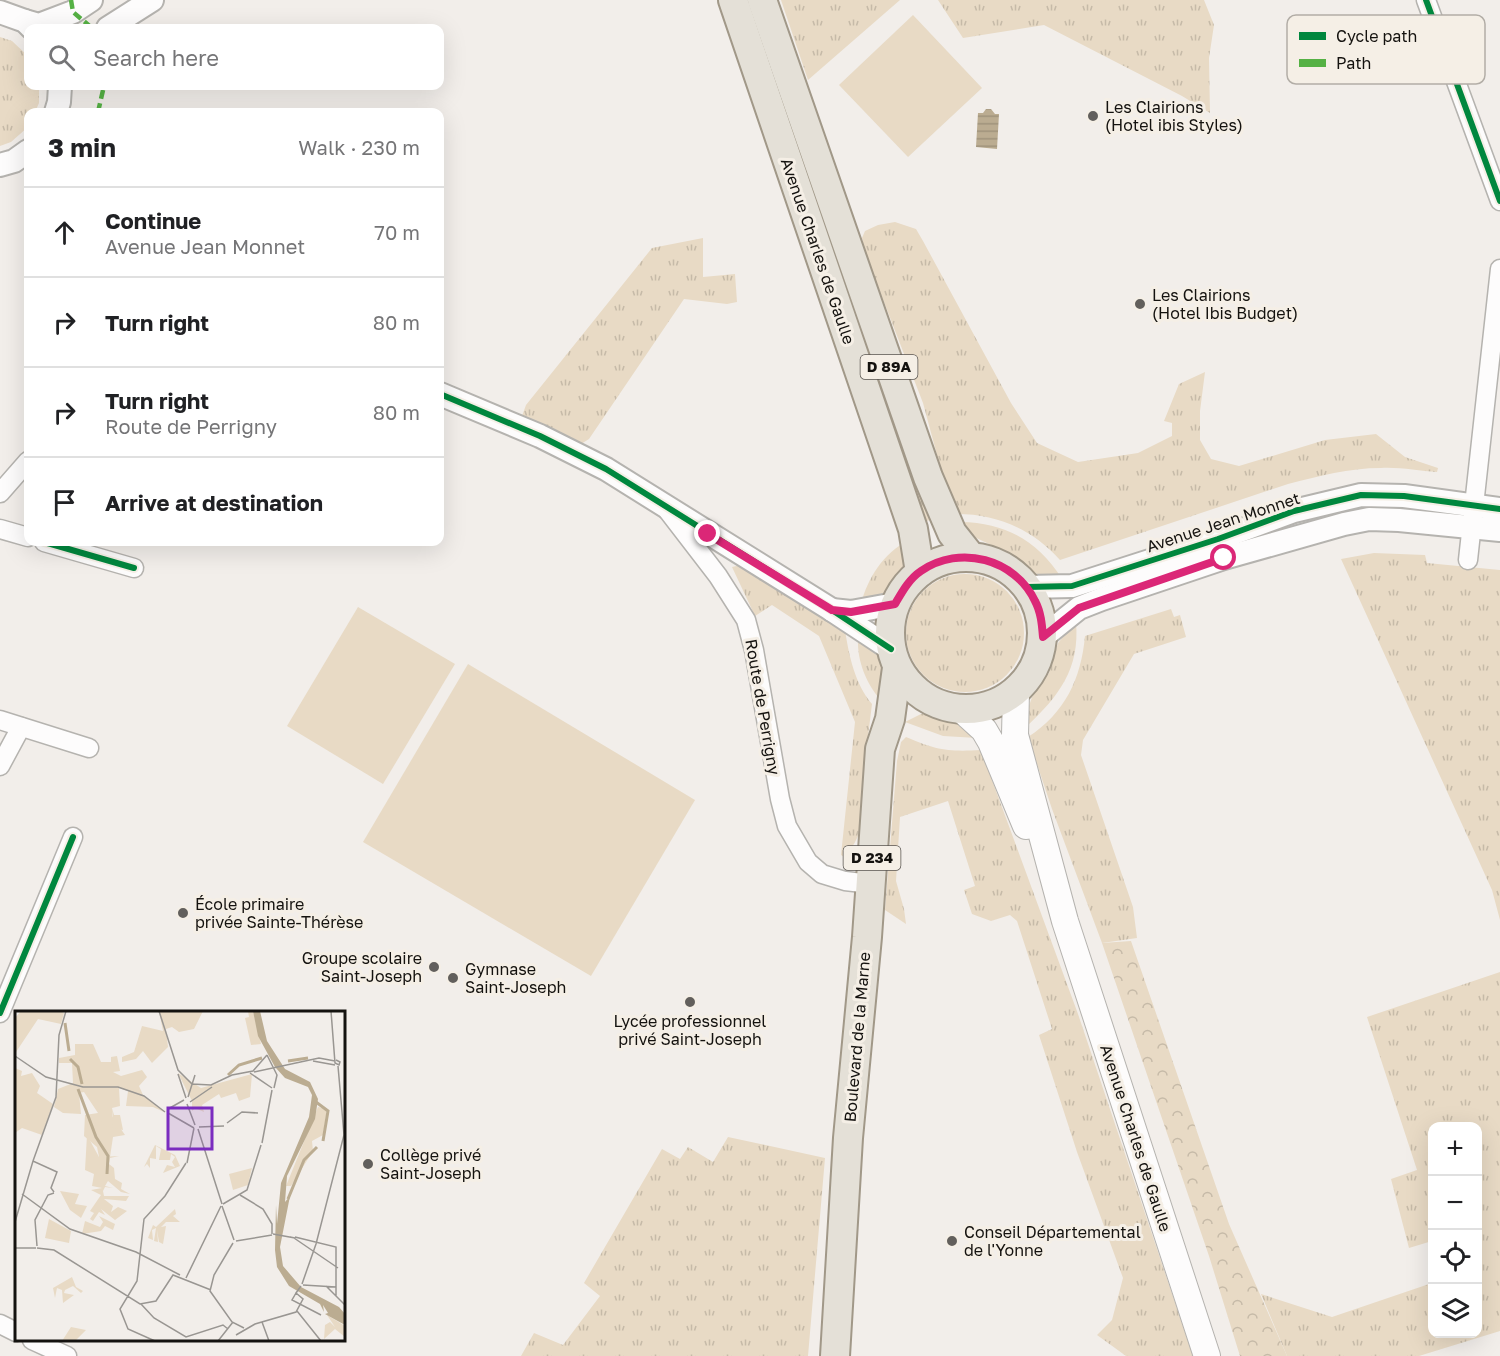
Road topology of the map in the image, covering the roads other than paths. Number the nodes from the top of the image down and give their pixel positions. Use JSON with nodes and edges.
{"nodes":[{"id":1,"x":91,"y":0,"type":"edge"},
{"id":2,"x":152,"y":0,"type":"edge"},
{"id":3,"x":733,"y":0,"type":"edge"},
{"id":4,"x":762,"y":0,"type":"edge"},
{"id":5,"x":1426,"y":0,"type":"edge"},
{"id":6,"x":13,"y":15,"type":"edge"},
{"id":7,"x":1432,"y":15,"type":"edge"},
{"id":8,"x":36,"y":24,"type":"edge"},
{"id":9,"x":42,"y":24,"type":"edge"},
{"id":10,"x":114,"y":24,"type":"edge"},
{"id":11,"x":1457,"y":84,"type":"edge"},
{"id":12,"x":60,"y":90,"type":"edge"},
{"id":13,"x":57,"y":108,"type":"edge"},
{"id":14,"x":1500,"y":201,"type":"edge"},
{"id":15,"x":809,"y":224,"type":"junction"},
{"id":16,"x":839,"y":226,"type":"junction"},
{"id":17,"x":1500,"y":269,"type":"edge"},
{"id":18,"x":444,"y":396,"type":"edge"},
{"id":19,"x":24,"y":466,"type":"edge"},
{"id":20,"x":0,"y":493,"type":"edge"},
{"id":21,"x":663,"y":505,"type":"junction"},
{"id":22,"x":1500,"y":509,"type":"edge"},
{"id":23,"x":1471,"y":516,"type":"junction"},
{"id":24,"x":0,"y":529,"type":"edge"},
{"id":25,"x":1500,"y":530,"type":"edge"},
{"id":26,"x":24,"y":536,"type":"edge"},
{"id":27,"x":58,"y":546,"type":"edge"},
{"id":28,"x":971,"y":557,"type":"junction"},
{"id":29,"x":1468,"y":560,"type":"dead end"},
{"id":30,"x":134,"y":568,"type":"dead end"},
{"id":31,"x":920,"y":572,"type":"junction"},
{"id":32,"x":1027,"y":587,"type":"junction"},
{"id":33,"x":895,"y":604,"type":"junction"},
{"id":34,"x":832,"y":610,"type":"junction"},
{"id":35,"x":1043,"y":637,"type":"junction"},
{"id":36,"x":894,"y":659,"type":"junction"},
{"id":37,"x":1016,"y":692,"type":"junction"},
{"id":38,"x":930,"y":701,"type":"junction"},
{"id":39,"x":962,"y":710,"type":"junction"},
{"id":40,"x":890,"y":719,"type":"junction"},
{"id":41,"x":0,"y":720,"type":"edge"},
{"id":42,"x":21,"y":727,"type":"junction"},
{"id":43,"x":89,"y":748,"type":"dead end"},
{"id":44,"x":0,"y":766,"type":"edge"},
{"id":45,"x":74,"y":837,"type":"dead end"},
{"id":46,"x":871,"y":884,"type":"junction"},
{"id":47,"x":1065,"y":921,"type":"junction"},
{"id":48,"x":0,"y":1013,"type":"edge"},
{"id":49,"x":0,"y":1324,"type":"edge"},
{"id":50,"x":15,"y":1332,"type":"edge"},
{"id":51,"x":34,"y":1341,"type":"edge"},
{"id":52,"x":67,"y":1356,"type":"edge"},
{"id":53,"x":835,"y":1356,"type":"edge"},
{"id":54,"x":1207,"y":1356,"type":"edge"}],
"edges":[{"from":1,"to":9,"type":"street"},
{"from":2,"to":10,"type":"street"},
{"from":3,"to":15,"type":"main road","name":"Avenue Charles de Gaulle","number":"D 89A"},
{"from":4,"to":16,"type":"main road","name":"Avenue Charles de Gaulle","number":"D 89A"},
{"from":5,"to":7,"type":"street"},
{"from":6,"to":8,"type":"street"},
{"from":11,"to":14,"type":"street"},
{"from":12,"to":13,"type":"street"},
{"from":15,"to":16,"type":"street"},
{"from":15,"to":31,"type":"main road","name":"Avenue Charles de Gaulle","number":"D 89A"},
{"from":16,"to":28,"type":"main road","name":"Avenue Charles de Gaulle","number":"D 89A"},
{"from":17,"to":23,"type":"street"},
{"from":18,"to":21,"type":"street","name":"Route de Perrigny"},
{"from":19,"to":20,"type":"street"},
{"from":21,"to":34,"type":"street","name":"Route de Perrigny"},
{"from":21,"to":46,"type":"street","name":"Route de Perrigny"},
{"from":22,"to":23,"type":"street","name":"Avenue Jean Monnet"},
{"from":23,"to":25,"type":"street","name":"Avenue Jean Monnet"},
{"from":23,"to":29,"type":"street"},
{"from":23,"to":32,"type":"street","name":"Avenue Jean Monnet"},
{"from":23,"to":35,"type":"street","name":"Avenue Jean Monnet"},
{"from":24,"to":26,"type":"street"},
{"from":27,"to":30,"type":"street"},
{"from":28,"to":31,"type":"main road"},
{"from":28,"to":32,"type":"main road"},
{"from":31,"to":33,"type":"main road"},
{"from":32,"to":35,"type":"main road"},
{"from":33,"to":34,"type":"street"},
{"from":33,"to":36,"type":"main road"},
{"from":34,"to":36,"type":"street","name":"Route de Perrigny"},
{"from":35,"to":37,"type":"main road"},
{"from":36,"to":38,"type":"main road"},
{"from":36,"to":40,"type":"main road","number":"D 234"},
{"from":37,"to":39,"type":"main road"},
{"from":37,"to":47,"type":"main road","name":"Avenue Charles de Gaulle"},
{"from":38,"to":39,"type":"main road"},
{"from":38,"to":40,"type":"main road"},
{"from":39,"to":47,"type":"main road","name":"Avenue Charles de Gaulle"},
{"from":40,"to":46,"type":"main road","name":"Boulevard de la Marne","number":"D 234"},
{"from":41,"to":42,"type":"street"},
{"from":42,"to":43,"type":"street"},
{"from":42,"to":44,"type":"street"},
{"from":45,"to":48,"type":"street"},
{"from":46,"to":53,"type":"main road","name":"Boulevard de la Marne","number":"D 234"},
{"from":47,"to":54,"type":"main road","name":"Avenue Charles de Gaulle"},
{"from":49,"to":50,"type":"street"},
{"from":51,"to":52,"type":"street"}]}
